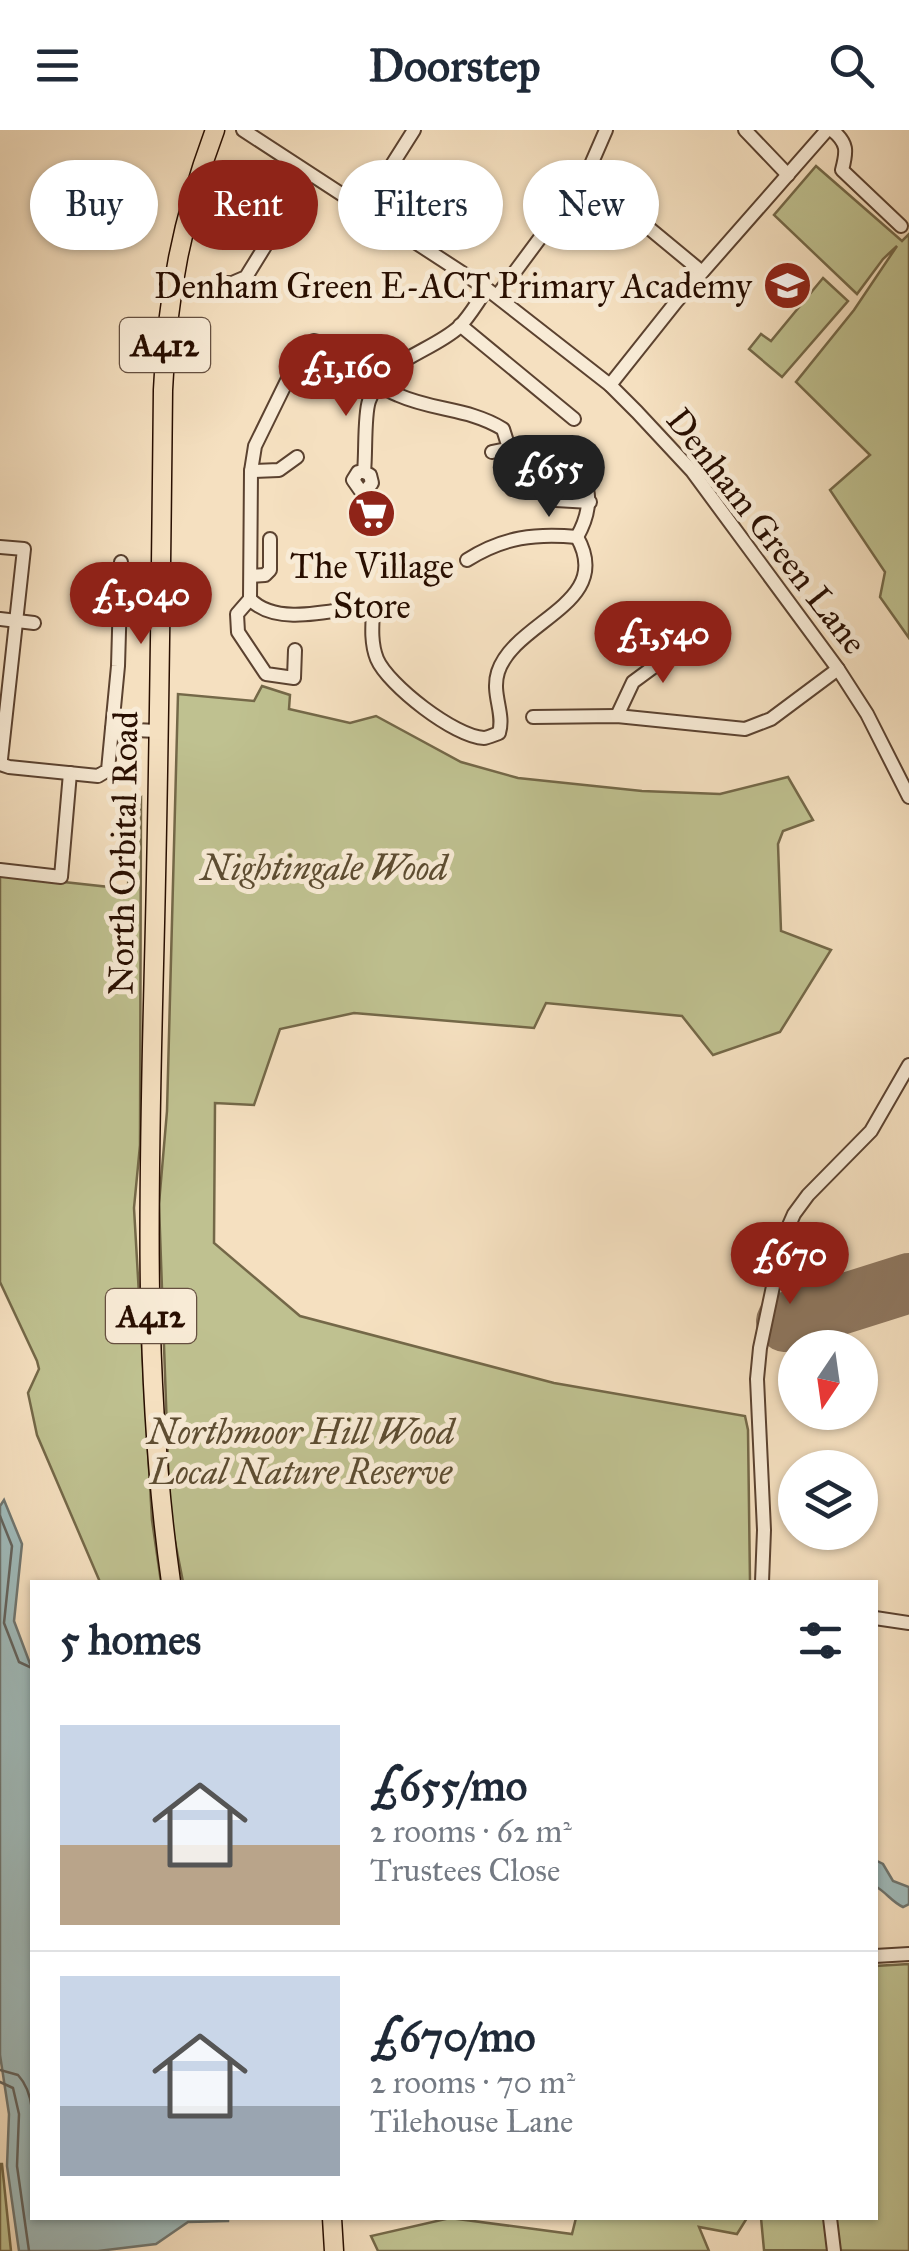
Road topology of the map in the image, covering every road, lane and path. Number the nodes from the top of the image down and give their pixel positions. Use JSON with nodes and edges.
{"nodes":[{"id":1,"x":215,"y":130,"type":"edge"},
{"id":2,"x":414,"y":130,"type":"edge"},
{"id":3,"x":604,"y":130,"type":"edge"},
{"id":4,"x":745,"y":130,"type":"edge"},
{"id":5,"x":829,"y":130,"type":"edge"},
{"id":6,"x":248,"y":131,"type":"edge"},
{"id":7,"x":288,"y":160,"type":"edge"},
{"id":8,"x":395,"y":160,"type":"edge"},
{"id":9,"x":592,"y":160,"type":"edge"},
{"id":10,"x":788,"y":175,"type":"junction"},
{"id":11,"x":901,"y":226,"type":"dead end"},
{"id":12,"x":659,"y":236,"type":"edge"},
{"id":13,"x":263,"y":250,"type":"edge"},
{"id":14,"x":427,"y":250,"type":"edge"},
{"id":15,"x":526,"y":250,"type":"edge"},
{"id":16,"x":702,"y":272,"type":"junction"},
{"id":17,"x":224,"y":283,"type":"dead end"},
{"id":18,"x":492,"y":292,"type":"junction"},
{"id":19,"x":460,"y":326,"type":"junction"},
{"id":20,"x":379,"y":382,"type":"junction"},
{"id":21,"x":610,"y":385,"type":"junction"},
{"id":22,"x":574,"y":419,"type":"dead end"},
{"id":23,"x":510,"y":448,"type":"junction"},
{"id":24,"x":492,"y":452,"type":"dead end"},
{"id":25,"x":297,"y":457,"type":"dead end"},
{"id":26,"x":251,"y":471,"type":"junction"},
{"id":27,"x":364,"y":472,"type":"dead end"},
{"id":28,"x":512,"y":489,"type":"dead end"},
{"id":29,"x":590,"y":502,"type":"junction"},
{"id":30,"x":577,"y":537,"type":"junction"},
{"id":31,"x":270,"y":539,"type":"dead end"},
{"id":32,"x":0,"y":547,"type":"edge"},
{"id":33,"x":467,"y":560,"type":"dead end"},
{"id":34,"x":122,"y":562,"type":"dead end"},
{"id":35,"x":251,"y":576,"type":"junction"},
{"id":36,"x":250,"y":599,"type":"junction"},
{"id":37,"x":119,"y":606,"type":"junction"},
{"id":38,"x":160,"y":608,"type":"junction"},
{"id":39,"x":0,"y":619,"type":"edge"},
{"id":40,"x":16,"y":621,"type":"junction"},
{"id":41,"x":34,"y":623,"type":"dead end"},
{"id":42,"x":690,"y":640,"type":"dead end"},
{"id":43,"x":295,"y":650,"type":"dead end"},
{"id":44,"x":7,"y":651,"type":"edge"},
{"id":45,"x":838,"y":668,"type":"junction"},
{"id":46,"x":617,"y":716,"type":"junction"},
{"id":47,"x":533,"y":717,"type":"dead end"},
{"id":48,"x":3,"y":727,"type":"edge"},
{"id":49,"x":112,"y":729,"type":"junction"},
{"id":50,"x":158,"y":730,"type":"junction"},
{"id":51,"x":0,"y":764,"type":"edge"},
{"id":52,"x":70,"y":773,"type":"junction"},
{"id":53,"x":909,"y":797,"type":"edge"},
{"id":54,"x":0,"y":870,"type":"edge"},
{"id":55,"x":909,"y":1065,"type":"edge"},
{"id":56,"x":170,"y":1580,"type":"edge"},
{"id":57,"x":762,"y":1580,"type":"edge"},
{"id":58,"x":878,"y":1618,"type":"edge"},
{"id":59,"x":909,"y":1623,"type":"edge"},
{"id":60,"x":909,"y":1954,"type":"edge"},
{"id":61,"x":878,"y":1956,"type":"edge"},
{"id":62,"x":332,"y":2220,"type":"edge"},
{"id":63,"x":830,"y":2220,"type":"edge"},
{"id":64,"x":334,"y":2251,"type":"edge"},
{"id":65,"x":834,"y":2251,"type":"edge"}],
"edges":[{"from":1,"to":38,"type":"main road","name":"North Orbital Road","number":"A412"},
{"from":2,"to":8,"type":"street"},
{"from":3,"to":9,"type":"street"},
{"from":4,"to":10,"type":"street"},
{"from":5,"to":10,"type":"street"},
{"from":5,"to":11,"type":"street"},
{"from":6,"to":7,"type":"street","name":"Denham Green Lane"},
{"from":10,"to":16,"type":"street"},
{"from":12,"to":16,"type":"street"},
{"from":13,"to":17,"type":"street"},
{"from":14,"to":18,"type":"street","name":"Denham Green Lane"},
{"from":15,"to":18,"type":"street"},
{"from":16,"to":21,"type":"street"},
{"from":18,"to":19,"type":"street"},
{"from":18,"to":21,"type":"street","name":"Denham Green Lane"},
{"from":19,"to":20,"type":"street"},
{"from":19,"to":22,"type":"street"},
{"from":20,"to":23,"type":"street"},
{"from":20,"to":26,"type":"street"},
{"from":20,"to":27,"type":"street"},
{"from":21,"to":45,"type":"street","name":"Denham Green Lane"},
{"from":23,"to":24,"type":"street"},
{"from":23,"to":29,"type":"street"},
{"from":25,"to":26,"type":"street"},
{"from":26,"to":35,"type":"street"},
{"from":28,"to":29,"type":"street"},
{"from":29,"to":30,"type":"street"},
{"from":30,"to":33,"type":"street"},
{"from":30,"to":36,"type":"street"},
{"from":31,"to":35,"type":"street"},
{"from":32,"to":40,"type":"street"},
{"from":34,"to":37,"type":"street"},
{"from":35,"to":36,"type":"street"},
{"from":36,"to":43,"type":"street"},
{"from":37,"to":38,"type":"street"},
{"from":37,"to":49,"type":"street"},
{"from":38,"to":50,"type":"main road","name":"North Orbital Road","number":"A412"},
{"from":39,"to":40,"type":"street"},
{"from":40,"to":41,"type":"street"},
{"from":40,"to":44,"type":"street"},
{"from":42,"to":46,"type":"street"},
{"from":44,"to":48,"type":"street"},
{"from":45,"to":46,"type":"street"},
{"from":45,"to":53,"type":"street","name":"Denham Green Lane"},
{"from":46,"to":47,"type":"street"},
{"from":48,"to":51,"type":"street"},
{"from":49,"to":50,"type":"street"},
{"from":49,"to":52,"type":"street"},
{"from":50,"to":56,"type":"main road","name":"North Orbital Road","number":"A412"},
{"from":51,"to":52,"type":"street"},
{"from":52,"to":54,"type":"street"},
{"from":55,"to":57,"type":"street"},
{"from":58,"to":59,"type":"street"},
{"from":60,"to":61,"type":"street"},
{"from":62,"to":64,"type":"main road"},
{"from":63,"to":65,"type":"street"}]}
